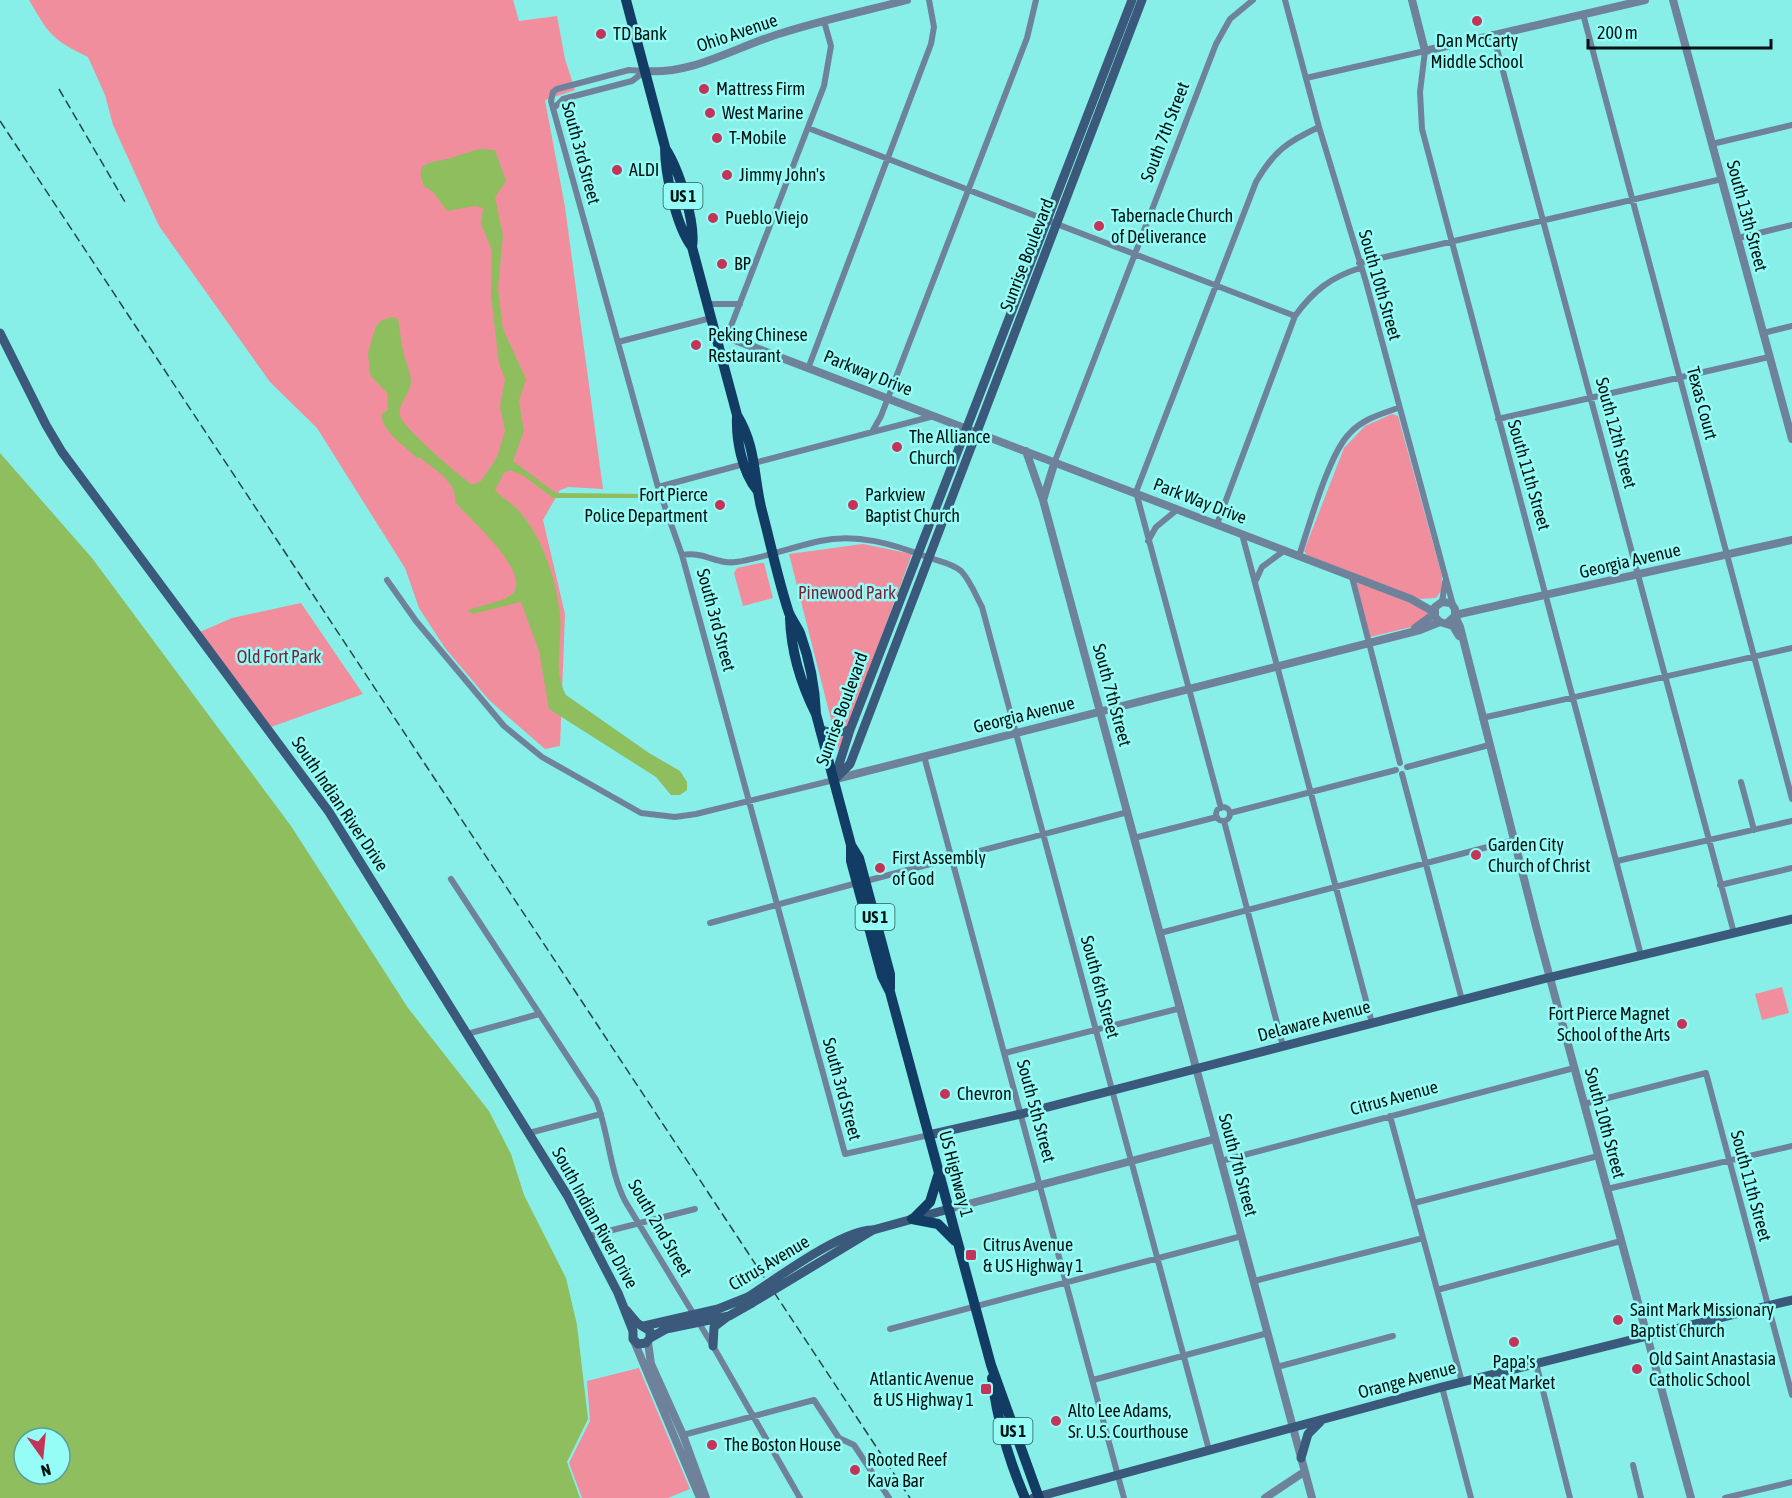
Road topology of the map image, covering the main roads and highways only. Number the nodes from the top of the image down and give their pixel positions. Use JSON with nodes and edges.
{"nodes":[{"id":1,"x":626,"y":0,"type":"edge"},
{"id":2,"x":1132,"y":0,"type":"edge"},
{"id":3,"x":1142,"y":0,"type":"edge"},
{"id":4,"x":1051,"y":223,"type":"junction"},
{"id":5,"x":0,"y":333,"type":"edge"},
{"id":6,"x":820,"y":730,"type":"junction"},
{"id":7,"x":850,"y":730,"type":"junction"},
{"id":8,"x":834,"y":780,"type":"junction"},
{"id":9,"x":1792,"y":919,"type":"edge"},
{"id":10,"x":928,"y":1135,"type":"junction"},
{"id":11,"x":939,"y":1172,"type":"junction"},
{"id":12,"x":949,"y":1209,"type":"junction"},
{"id":13,"x":913,"y":1218,"type":"junction"},
{"id":14,"x":958,"y":1245,"type":"junction"},
{"id":15,"x":750,"y":1300,"type":"junction"},
{"id":16,"x":1792,"y":1300,"type":"edge"},
{"id":17,"x":626,"y":1310,"type":"junction"},
{"id":18,"x":729,"y":1316,"type":"junction"},
{"id":19,"x":696,"y":1318,"type":"junction"},
{"id":20,"x":643,"y":1326,"type":"junction"},
{"id":21,"x":634,"y":1336,"type":"junction"},
{"id":22,"x":649,"y":1340,"type":"junction"},
{"id":23,"x":713,"y":1346,"type":"road end"},
{"id":24,"x":990,"y":1365,"type":"junction"},
{"id":25,"x":1327,"y":1418,"type":"junction"},
{"id":26,"x":1301,"y":1458,"type":"road end"},
{"id":27,"x":1036,"y":1497,"type":"edge"},
{"id":28,"x":1025,"y":1498,"type":"edge"}],
"edges":[{"from":1,"to":6,"type":"main road","name":"US Highway 1","number":"US 1"},
{"from":2,"to":4,"type":"main road","name":"Sunrise Boulevard"},
{"from":3,"to":4,"type":"main road","name":"Sunrise Boulevard"},
{"from":4,"to":7,"type":"main road","name":"Sunrise Boulevard"},
{"from":4,"to":8,"type":"main road","name":"Sunrise Boulevard"},
{"from":5,"to":17,"type":"main road","name":"South Indian River Drive"},
{"from":6,"to":7,"type":"main road"},
{"from":6,"to":8,"type":"main road","name":"US Highway 1","number":"US 1"},
{"from":7,"to":8,"type":"main road","name":"Sunrise Boulevard"},
{"from":8,"to":10,"type":"main road","name":"US Highway 1","number":"US 1"},
{"from":9,"to":10,"type":"main road","name":"Delaware Avenue"},
{"from":10,"to":11,"type":"main road","name":"US Highway 1","number":"US 1"},
{"from":11,"to":12,"type":"main road","name":"US Highway 1","number":"US 1"},
{"from":11,"to":13,"type":"main road"},
{"from":12,"to":13,"type":"main road","name":"Citrus Avenue"},
{"from":12,"to":14,"type":"main road","name":"US Highway 1","number":"US 1"},
{"from":13,"to":14,"type":"main road"},
{"from":13,"to":15,"type":"main road","name":"Citrus Avenue","bridge":true},
{"from":14,"to":24,"type":"main road","name":"US Highway 1","number":"US 1"},
{"from":15,"to":18,"type":"main road","name":"Citrus Avenue"},
{"from":15,"to":19,"type":"main road","name":"Citrus Avenue"},
{"from":16,"to":25,"type":"main road","name":"Orange Avenue"},
{"from":17,"to":20,"type":"main road","name":"South Indian River Drive"},
{"from":17,"to":21,"type":"main road","name":"South Indian River Drive"},
{"from":18,"to":19,"type":"main road","name":"Citrus Avenue"},
{"from":18,"to":23,"type":"main road"},
{"from":19,"to":20,"type":"main road","name":"Citrus Avenue"},
{"from":19,"to":22,"type":"main road","name":"Citrus Avenue"},
{"from":20,"to":21,"type":"main road","name":"Citrus Avenue"},
{"from":20,"to":22,"type":"main road","name":"South Indian River Drive"},
{"from":21,"to":22,"type":"main road"},
{"from":24,"to":27,"type":"main road","name":"US Highway 1","number":"US 1"},
{"from":24,"to":28,"type":"main road","name":"US Highway 1","number":"US 1"},
{"from":25,"to":26,"type":"main road"},
{"from":25,"to":27,"type":"main road","name":"Orange Avenue"}]}
